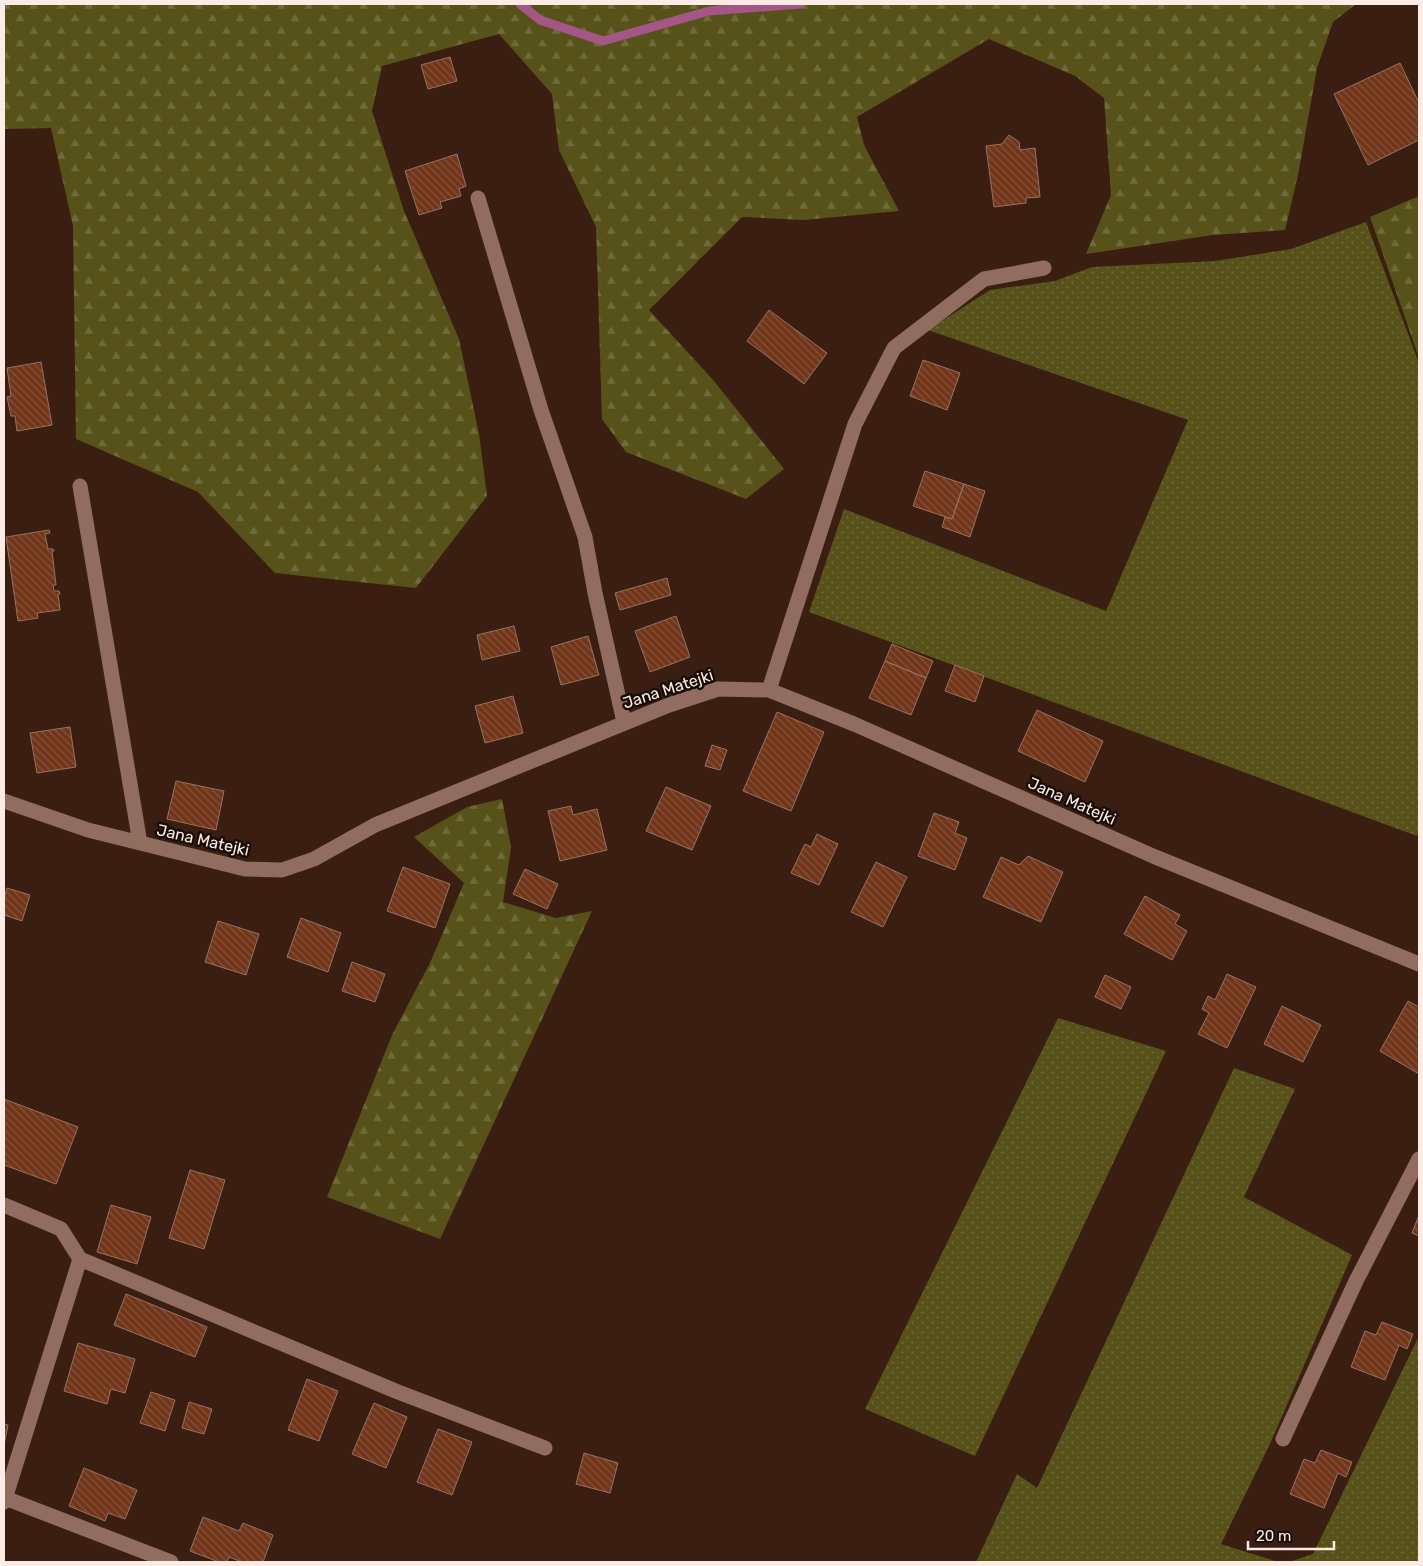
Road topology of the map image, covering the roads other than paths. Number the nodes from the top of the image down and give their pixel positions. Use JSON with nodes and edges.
{"nodes":[{"id":1,"x":478,"y":198,"type":"dead end"},
{"id":2,"x":1044,"y":268,"type":"dead end"},
{"id":3,"x":80,"y":486,"type":"dead end"},
{"id":4,"x":769,"y":690,"type":"junction"},
{"id":5,"x":624,"y":722,"type":"junction"},
{"id":6,"x":4,"y":801,"type":"edge"},
{"id":7,"x":140,"y":843,"type":"junction"},
{"id":8,"x":1419,"y":964,"type":"edge"},
{"id":9,"x":1419,"y":1159,"type":"edge"},
{"id":10,"x":4,"y":1205,"type":"edge"},
{"id":11,"x":80,"y":1259,"type":"junction"},
{"id":12,"x":1283,"y":1439,"type":"dead end"},
{"id":13,"x":545,"y":1448,"type":"dead end"},
{"id":14,"x":4,"y":1500,"type":"edge"},
{"id":15,"x":171,"y":1562,"type":"edge"}],
"edges":[{"from":1,"to":5,"type":"street"},
{"from":2,"to":4,"type":"street"},
{"from":3,"to":7,"type":"street"},
{"from":4,"to":5,"type":"street","name":"Jana Matejki"},
{"from":4,"to":8,"type":"street","name":"Jana Matejki"},
{"from":5,"to":7,"type":"street","name":"Jana Matejki"},
{"from":6,"to":7,"type":"street","name":"Jana Matejki"},
{"from":9,"to":12,"type":"street"},
{"from":10,"to":11,"type":"street"},
{"from":11,"to":13,"type":"street"},
{"from":11,"to":14,"type":"street"},
{"from":14,"to":15,"type":"street"}]}
